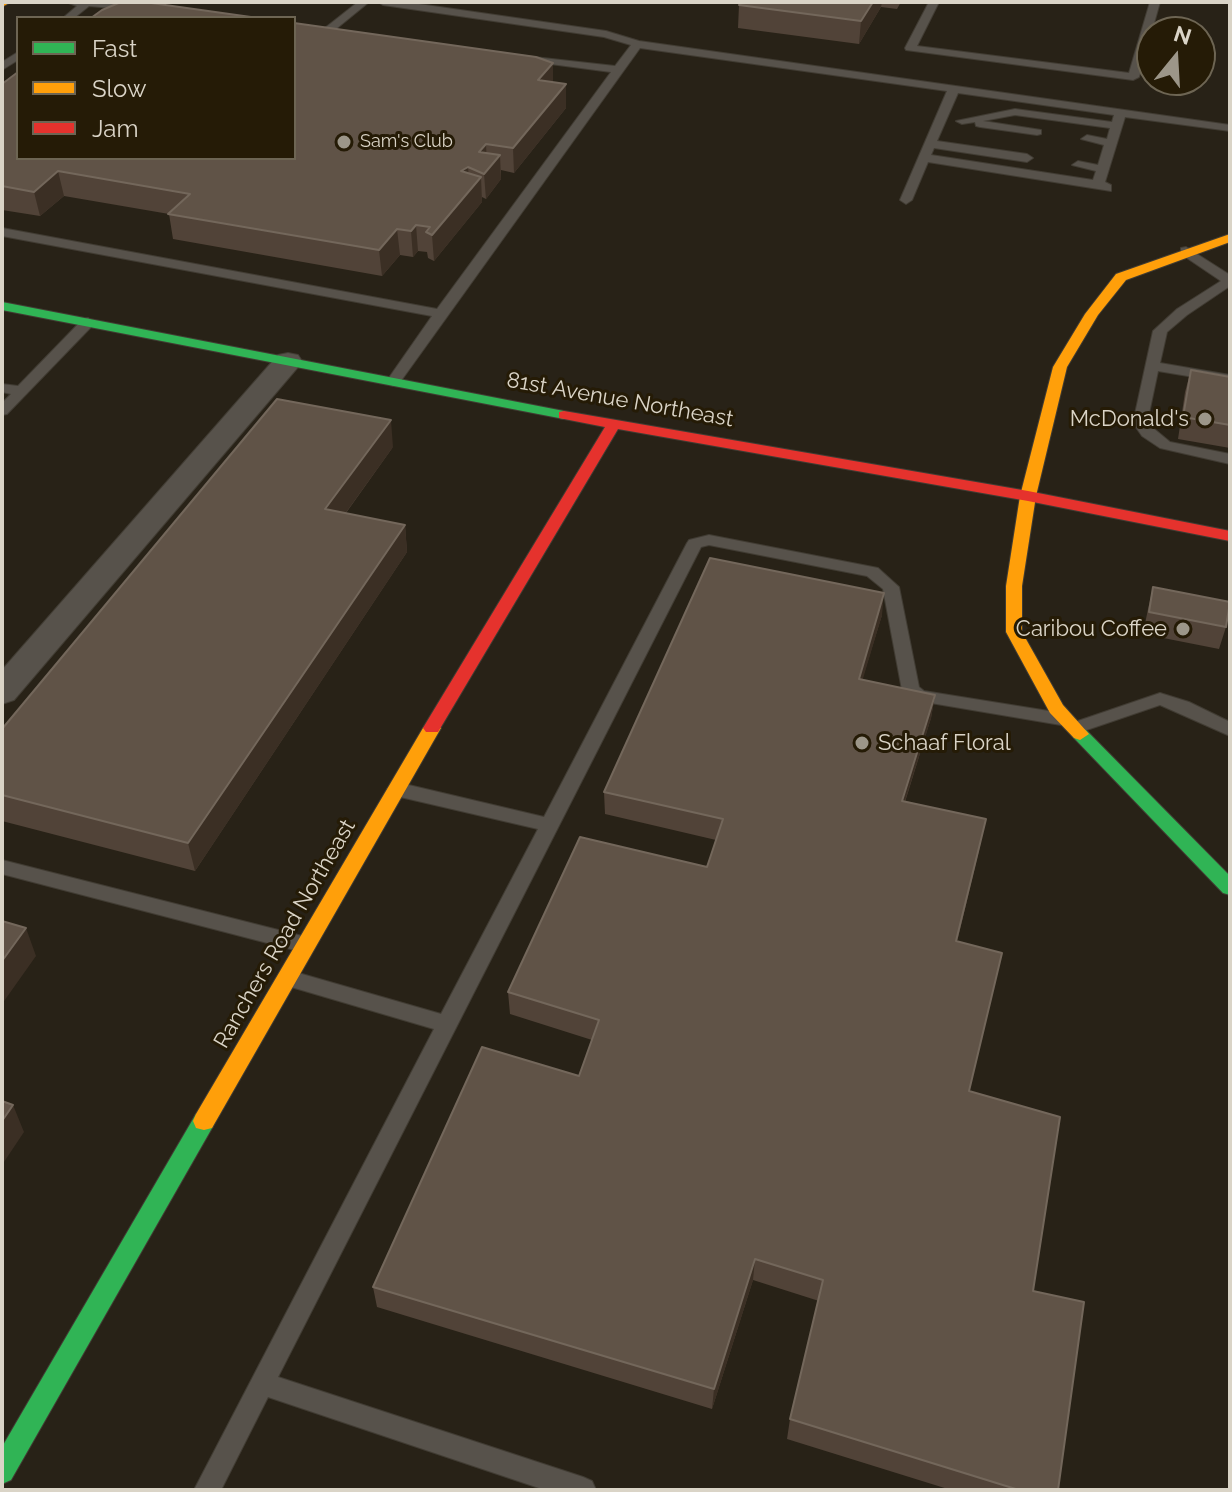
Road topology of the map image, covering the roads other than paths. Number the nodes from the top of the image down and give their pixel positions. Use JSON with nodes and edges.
{"nodes":[{"id":1,"x":71,"y":2,"type":"edge"},
{"id":2,"x":364,"y":2,"type":"edge"},
{"id":3,"x":383,"y":2,"type":"edge"},
{"id":4,"x":934,"y":2,"type":"edge"},
{"id":5,"x":1155,"y":2,"type":"edge"},
{"id":6,"x":87,"y":3,"type":"edge"},
{"id":7,"x":155,"y":9,"type":"edge"},
{"id":8,"x":71,"y":16,"type":"edge"},
{"id":9,"x":296,"y":27,"type":"edge"},
{"id":10,"x":327,"y":31,"type":"junction"},
{"id":11,"x":343,"y":33,"type":"edge"},
{"id":12,"x":637,"y":44,"type":"junction"},
{"id":13,"x":511,"y":55,"type":"edge"},
{"id":14,"x":618,"y":70,"type":"junction"},
{"id":15,"x":954,"y":89,"type":"junction"},
{"id":16,"x":1121,"y":113,"type":"junction"},
{"id":17,"x":942,"y":119,"type":"junction"},
{"id":18,"x":962,"y":121,"type":"junction"},
{"id":19,"x":1117,"y":126,"type":"junction"},
{"id":20,"x":1230,"y":128,"type":"edge"},
{"id":21,"x":1037,"y":132,"type":"dead end"},
{"id":22,"x":1087,"y":139,"type":"dead end"},
{"id":23,"x":1112,"y":143,"type":"junction"},
{"id":24,"x":931,"y":144,"type":"junction"},
{"id":25,"x":925,"y":158,"type":"junction"},
{"id":26,"x":1027,"y":158,"type":"dead end"},
{"id":27,"x":1078,"y":165,"type":"dead end"},
{"id":28,"x":1103,"y":169,"type":"junction"},
{"id":29,"x":906,"y":200,"type":"dead end"},
{"id":30,"x":2,"y":232,"type":"edge"},
{"id":31,"x":1230,"y":238,"type":"edge"},
{"id":32,"x":1186,"y":251,"type":"junction"},
{"id":33,"x":1230,"y":281,"type":"edge"},
{"id":34,"x":2,"y":306,"type":"edge"},
{"id":35,"x":440,"y":314,"type":"junction"},
{"id":36,"x":88,"y":322,"type":"junction"},
{"id":37,"x":288,"y":361,"type":"junction"},
{"id":38,"x":1153,"y":366,"type":"junction"},
{"id":39,"x":1230,"y":379,"type":"edge"},
{"id":40,"x":393,"y":382,"type":"junction"},
{"id":41,"x":2,"y":388,"type":"edge"},
{"id":42,"x":22,"y":391,"type":"junction"},
{"id":43,"x":2,"y":411,"type":"edge"},
{"id":44,"x":613,"y":425,"type":"junction"},
{"id":45,"x":1230,"y":459,"type":"edge"},
{"id":46,"x":1028,"y":496,"type":"junction"},
{"id":47,"x":1230,"y":536,"type":"edge"},
{"id":48,"x":2,"y":692,"type":"edge"},
{"id":49,"x":1071,"y":724,"type":"junction"},
{"id":50,"x":1230,"y":730,"type":"edge"},
{"id":51,"x":396,"y":789,"type":"junction"},
{"id":52,"x":550,"y":825,"type":"junction"},
{"id":53,"x":2,"y":867,"type":"edge"},
{"id":54,"x":1230,"y":888,"type":"edge"},
{"id":55,"x":306,"y":945,"type":"junction"},
{"id":56,"x":287,"y":978,"type":"junction"},
{"id":57,"x":447,"y":1024,"type":"junction"},
{"id":58,"x":262,"y":1383,"type":"junction"},
{"id":59,"x":2,"y":1471,"type":"edge"},
{"id":60,"x":207,"y":1490,"type":"edge"},
{"id":61,"x":583,"y":1490,"type":"edge"}],
"edges":[{"from":1,"to":6,"type":"lane"},
{"from":2,"to":10,"type":"lane"},
{"from":3,"to":12,"type":"lane"},
{"from":4,"to":5,"type":"lane"},
{"from":6,"to":7,"type":"lane"},
{"from":6,"to":8,"type":"lane"},
{"from":9,"to":10,"type":"lane"},
{"from":10,"to":11,"type":"lane"},
{"from":12,"to":14,"type":"lane"},
{"from":12,"to":15,"type":"lane"},
{"from":13,"to":14,"type":"lane"},
{"from":14,"to":35,"type":"lane"},
{"from":15,"to":16,"type":"lane"},
{"from":15,"to":17,"type":"lane"},
{"from":16,"to":19,"type":"lane"},
{"from":16,"to":20,"type":"lane"},
{"from":17,"to":18,"type":"lane"},
{"from":17,"to":24,"type":"lane"},
{"from":18,"to":19,"type":"lane"},
{"from":18,"to":21,"type":"lane"},
{"from":19,"to":23,"type":"lane"},
{"from":22,"to":23,"type":"lane"},
{"from":23,"to":28,"type":"lane"},
{"from":24,"to":25,"type":"lane"},
{"from":24,"to":26,"type":"lane"},
{"from":25,"to":28,"type":"lane"},
{"from":25,"to":29,"type":"lane"},
{"from":27,"to":28,"type":"lane"},
{"from":30,"to":35,"type":"lane"},
{"from":31,"to":32,"type":"street"},
{"from":32,"to":33,"type":"lane"},
{"from":32,"to":46,"type":"street"},
{"from":33,"to":38,"type":"lane"},
{"from":34,"to":36,"type":"street","name":"81st Avenue Northeast"},
{"from":35,"to":40,"type":"lane"},
{"from":36,"to":37,"type":"street","name":"81st Avenue Northeast"},
{"from":36,"to":42,"type":"lane"},
{"from":37,"to":40,"type":"street","name":"81st Avenue Northeast"},
{"from":37,"to":48,"type":"street"},
{"from":38,"to":39,"type":"lane"},
{"from":38,"to":45,"type":"lane"},
{"from":40,"to":44,"type":"street","name":"81st Avenue Northeast"},
{"from":41,"to":42,"type":"lane"},
{"from":42,"to":43,"type":"lane"},
{"from":44,"to":46,"type":"street","name":"81st Avenue Northeast"},
{"from":44,"to":51,"type":"street","name":"Ranchers Road Northeast"},
{"from":46,"to":47,"type":"street","name":"81st Avenue Northeast"},
{"from":46,"to":49,"type":"street"},
{"from":49,"to":50,"type":"lane"},
{"from":49,"to":52,"type":"lane"},
{"from":49,"to":54,"type":"street"},
{"from":51,"to":52,"type":"lane"},
{"from":51,"to":55,"type":"street","name":"Ranchers Road Northeast"},
{"from":52,"to":57,"type":"lane"},
{"from":53,"to":55,"type":"lane"},
{"from":55,"to":56,"type":"street","name":"Ranchers Road Northeast"},
{"from":56,"to":57,"type":"lane"},
{"from":56,"to":59,"type":"street","name":"Ranchers Road Northeast"},
{"from":57,"to":58,"type":"lane"},
{"from":58,"to":60,"type":"lane"},
{"from":58,"to":61,"type":"lane"}]}
